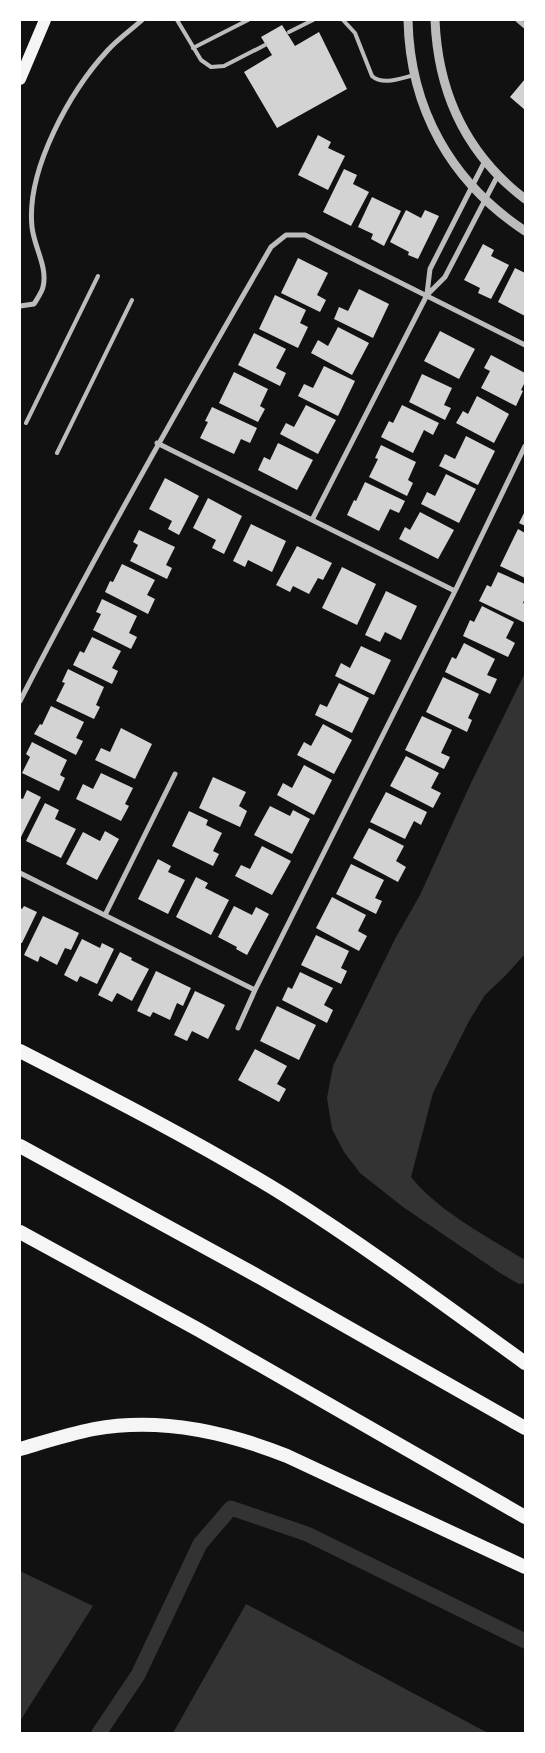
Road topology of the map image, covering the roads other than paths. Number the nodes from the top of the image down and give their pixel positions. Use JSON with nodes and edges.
{"nodes":[{"id":1,"x":45,"y":20,"type":"edge"},
{"id":2,"x":142,"y":20,"type":"edge"},
{"id":3,"x":176,"y":20,"type":"edge"},
{"id":4,"x":248,"y":20,"type":"edge"},
{"id":5,"x":313,"y":20,"type":"edge"},
{"id":6,"x":343,"y":20,"type":"edge"},
{"id":7,"x":408,"y":20,"type":"edge"},
{"id":8,"x":435,"y":20,"type":"edge"},
{"id":9,"x":518,"y":20,"type":"edge"},
{"id":10,"x":525,"y":26,"type":"edge"},
{"id":11,"x":290,"y":32,"type":"dead end"},
{"id":12,"x":265,"y":45,"type":"dead end"},
{"id":13,"x":193,"y":48,"type":"junction"},
{"id":14,"x":414,"y":75,"type":"junction"},
{"id":15,"x":20,"y":79,"type":"edge"},
{"id":16,"x":485,"y":161,"type":"junction"},
{"id":17,"x":498,"y":176,"type":"junction"},
{"id":18,"x":472,"y":187,"type":"junction"},
{"id":19,"x":525,"y":199,"type":"edge"},
{"id":20,"x":485,"y":201,"type":"junction"},
{"id":21,"x":525,"y":231,"type":"edge"},
{"id":22,"x":98,"y":276,"type":"dead end"},
{"id":23,"x":427,"y":295,"type":"junction"},
{"id":24,"x":132,"y":300,"type":"dead end"},
{"id":25,"x":20,"y":306,"type":"edge"},
{"id":26,"x":525,"y":345,"type":"edge"},
{"id":27,"x":26,"y":423,"type":"dead end"},
{"id":28,"x":158,"y":443,"type":"junction"},
{"id":29,"x":525,"y":446,"type":"edge"},
{"id":30,"x":57,"y":453,"type":"dead end"},
{"id":31,"x":312,"y":520,"type":"junction"},
{"id":32,"x":455,"y":591,"type":"junction"},
{"id":33,"x":20,"y":701,"type":"edge"},
{"id":34,"x":175,"y":774,"type":"dead end"},
{"id":35,"x":20,"y":873,"type":"edge"},
{"id":36,"x":105,"y":915,"type":"junction"},
{"id":37,"x":256,"y":990,"type":"junction"},
{"id":38,"x":238,"y":1028,"type":"dead end"},
{"id":39,"x":20,"y":1051,"type":"edge"},
{"id":40,"x":20,"y":1146,"type":"edge"},
{"id":41,"x":20,"y":1232,"type":"edge"},
{"id":42,"x":525,"y":1363,"type":"edge"},
{"id":43,"x":525,"y":1428,"type":"edge"},
{"id":44,"x":20,"y":1449,"type":"edge"},
{"id":45,"x":525,"y":1517,"type":"edge"},
{"id":46,"x":525,"y":1568,"type":"edge"}],
"edges":[{"from":1,"to":15,"type":"main road"},
{"from":2,"to":25,"type":"street"},
{"from":3,"to":13,"type":"lane"},
{"from":4,"to":13,"type":"lane"},
{"from":5,"to":11,"type":"lane"},
{"from":6,"to":14,"type":"lane"},
{"from":7,"to":14,"type":"street"},
{"from":8,"to":16,"type":"street"},
{"from":9,"to":10,"type":"street"},
{"from":12,"to":13,"type":"lane"},
{"from":14,"to":18,"type":"street"},
{"from":16,"to":17,"type":"street"},
{"from":16,"to":18,"type":"street"},
{"from":17,"to":19,"type":"street"},
{"from":17,"to":20,"type":"street"},
{"from":18,"to":20,"type":"street"},
{"from":18,"to":23,"type":"street"},
{"from":20,"to":21,"type":"street"},
{"from":20,"to":23,"type":"street"},
{"from":22,"to":27,"type":"lane"},
{"from":23,"to":26,"type":"street"},
{"from":23,"to":28,"type":"street"},
{"from":23,"to":31,"type":"street"},
{"from":24,"to":30,"type":"lane"},
{"from":28,"to":31,"type":"street"},
{"from":28,"to":33,"type":"street"},
{"from":29,"to":32,"type":"street"},
{"from":31,"to":32,"type":"street"},
{"from":32,"to":37,"type":"street"},
{"from":34,"to":36,"type":"street"},
{"from":35,"to":36,"type":"street"},
{"from":36,"to":37,"type":"street"},
{"from":37,"to":38,"type":"street"},
{"from":39,"to":42,"type":"highway"},
{"from":40,"to":43,"type":"highway"},
{"from":41,"to":45,"type":"highway"},
{"from":44,"to":46,"type":"highway"}]}
